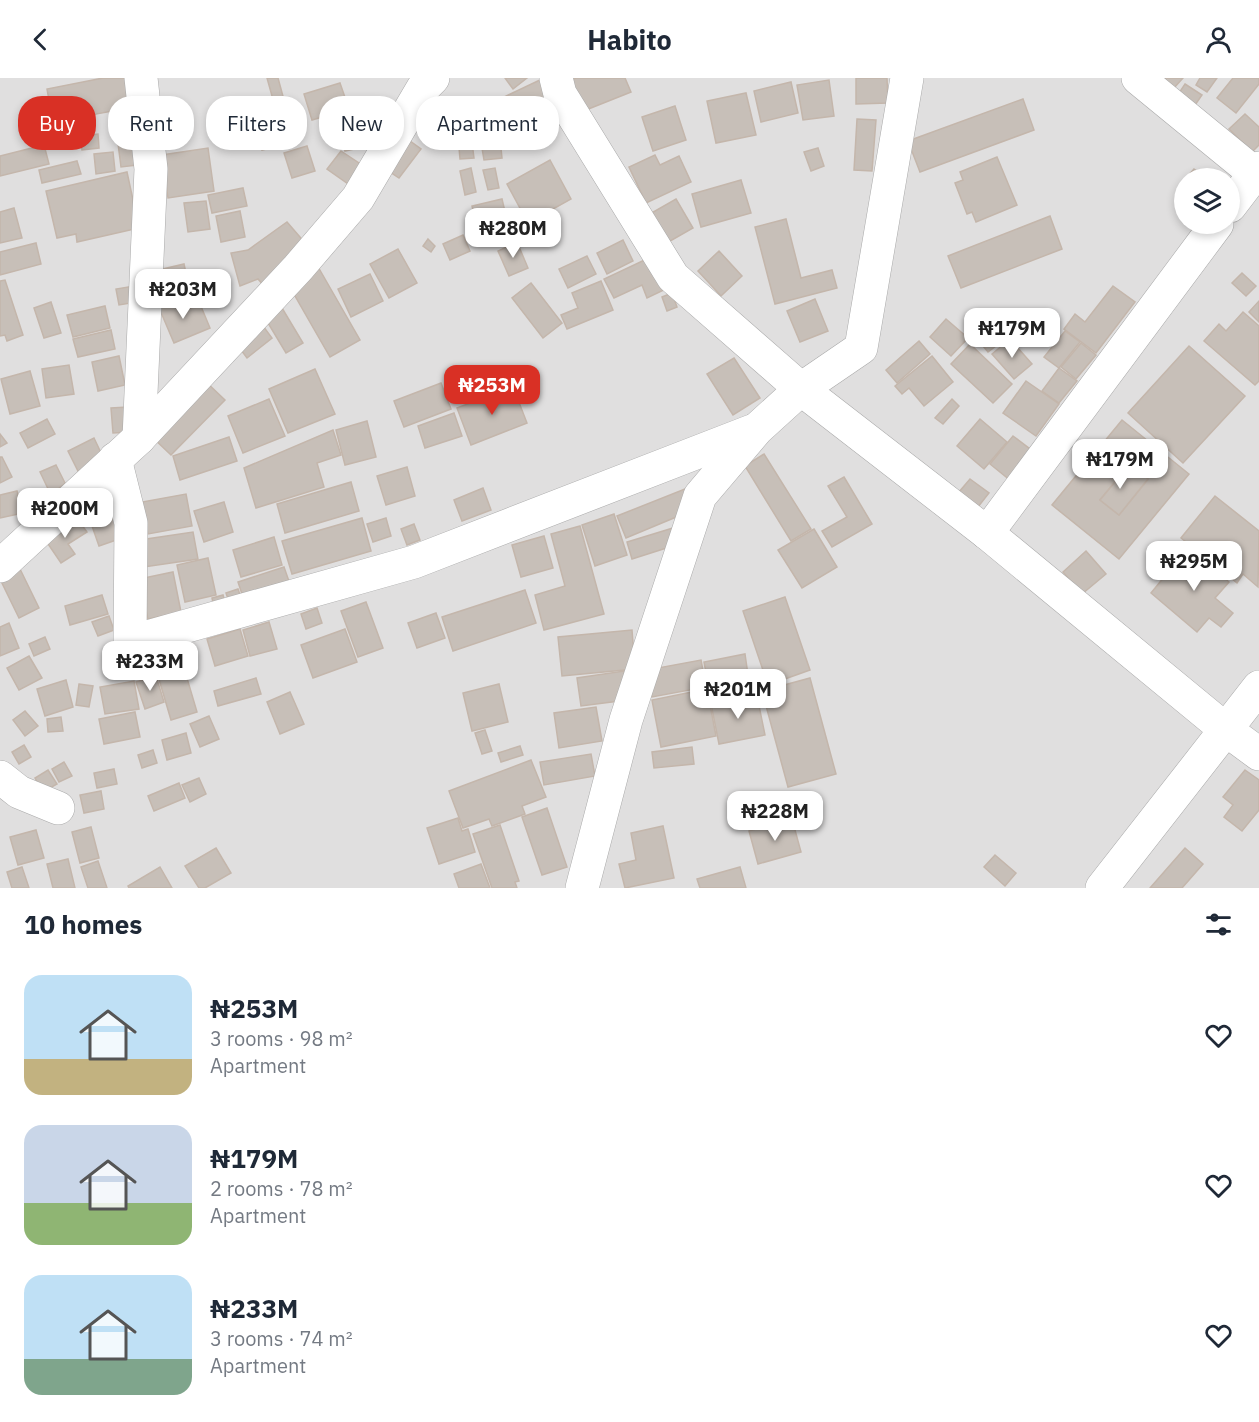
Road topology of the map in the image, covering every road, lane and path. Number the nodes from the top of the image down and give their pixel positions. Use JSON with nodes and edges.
{"nodes":[{"id":1,"x":141,"y":78,"type":"edge"},
{"id":2,"x":433,"y":78,"type":"edge"},
{"id":3,"x":556,"y":78,"type":"edge"},
{"id":4,"x":907,"y":78,"type":"edge"},
{"id":5,"x":1138,"y":78,"type":"edge"},
{"id":6,"x":1257,"y":171,"type":"edge"},
{"id":7,"x":1240,"y":193,"type":"edge"},
{"id":8,"x":1210,"y":234,"type":"edge"},
{"id":9,"x":801,"y":389,"type":"junction"},
{"id":10,"x":757,"y":429,"type":"junction"},
{"id":11,"x":127,"y":449,"type":"junction"},
{"id":12,"x":987,"y":533,"type":"junction"},
{"id":13,"x":0,"y":566,"type":"edge"},
{"id":14,"x":1259,"y":687,"type":"edge"},
{"id":15,"x":1225,"y":729,"type":"junction"},
{"id":16,"x":1259,"y":754,"type":"edge"},
{"id":17,"x":0,"y":777,"type":"edge"},
{"id":18,"x":58,"y":808,"type":"dead end"},
{"id":19,"x":582,"y":888,"type":"edge"},
{"id":20,"x":1102,"y":888,"type":"edge"}],
"edges":[{"from":1,"to":11,"type":"street"},
{"from":2,"to":11,"type":"street"},
{"from":3,"to":9,"type":"street"},
{"from":4,"to":9,"type":"street"},
{"from":5,"to":6,"type":"street"},
{"from":6,"to":7,"type":"street"},
{"from":8,"to":12,"type":"street"},
{"from":9,"to":10,"type":"street"},
{"from":9,"to":12,"type":"street"},
{"from":10,"to":11,"type":"street"},
{"from":10,"to":19,"type":"street"},
{"from":11,"to":13,"type":"street"},
{"from":12,"to":15,"type":"street"},
{"from":14,"to":15,"type":"street"},
{"from":15,"to":16,"type":"street"},
{"from":15,"to":20,"type":"street"},
{"from":17,"to":18,"type":"street"}]}
